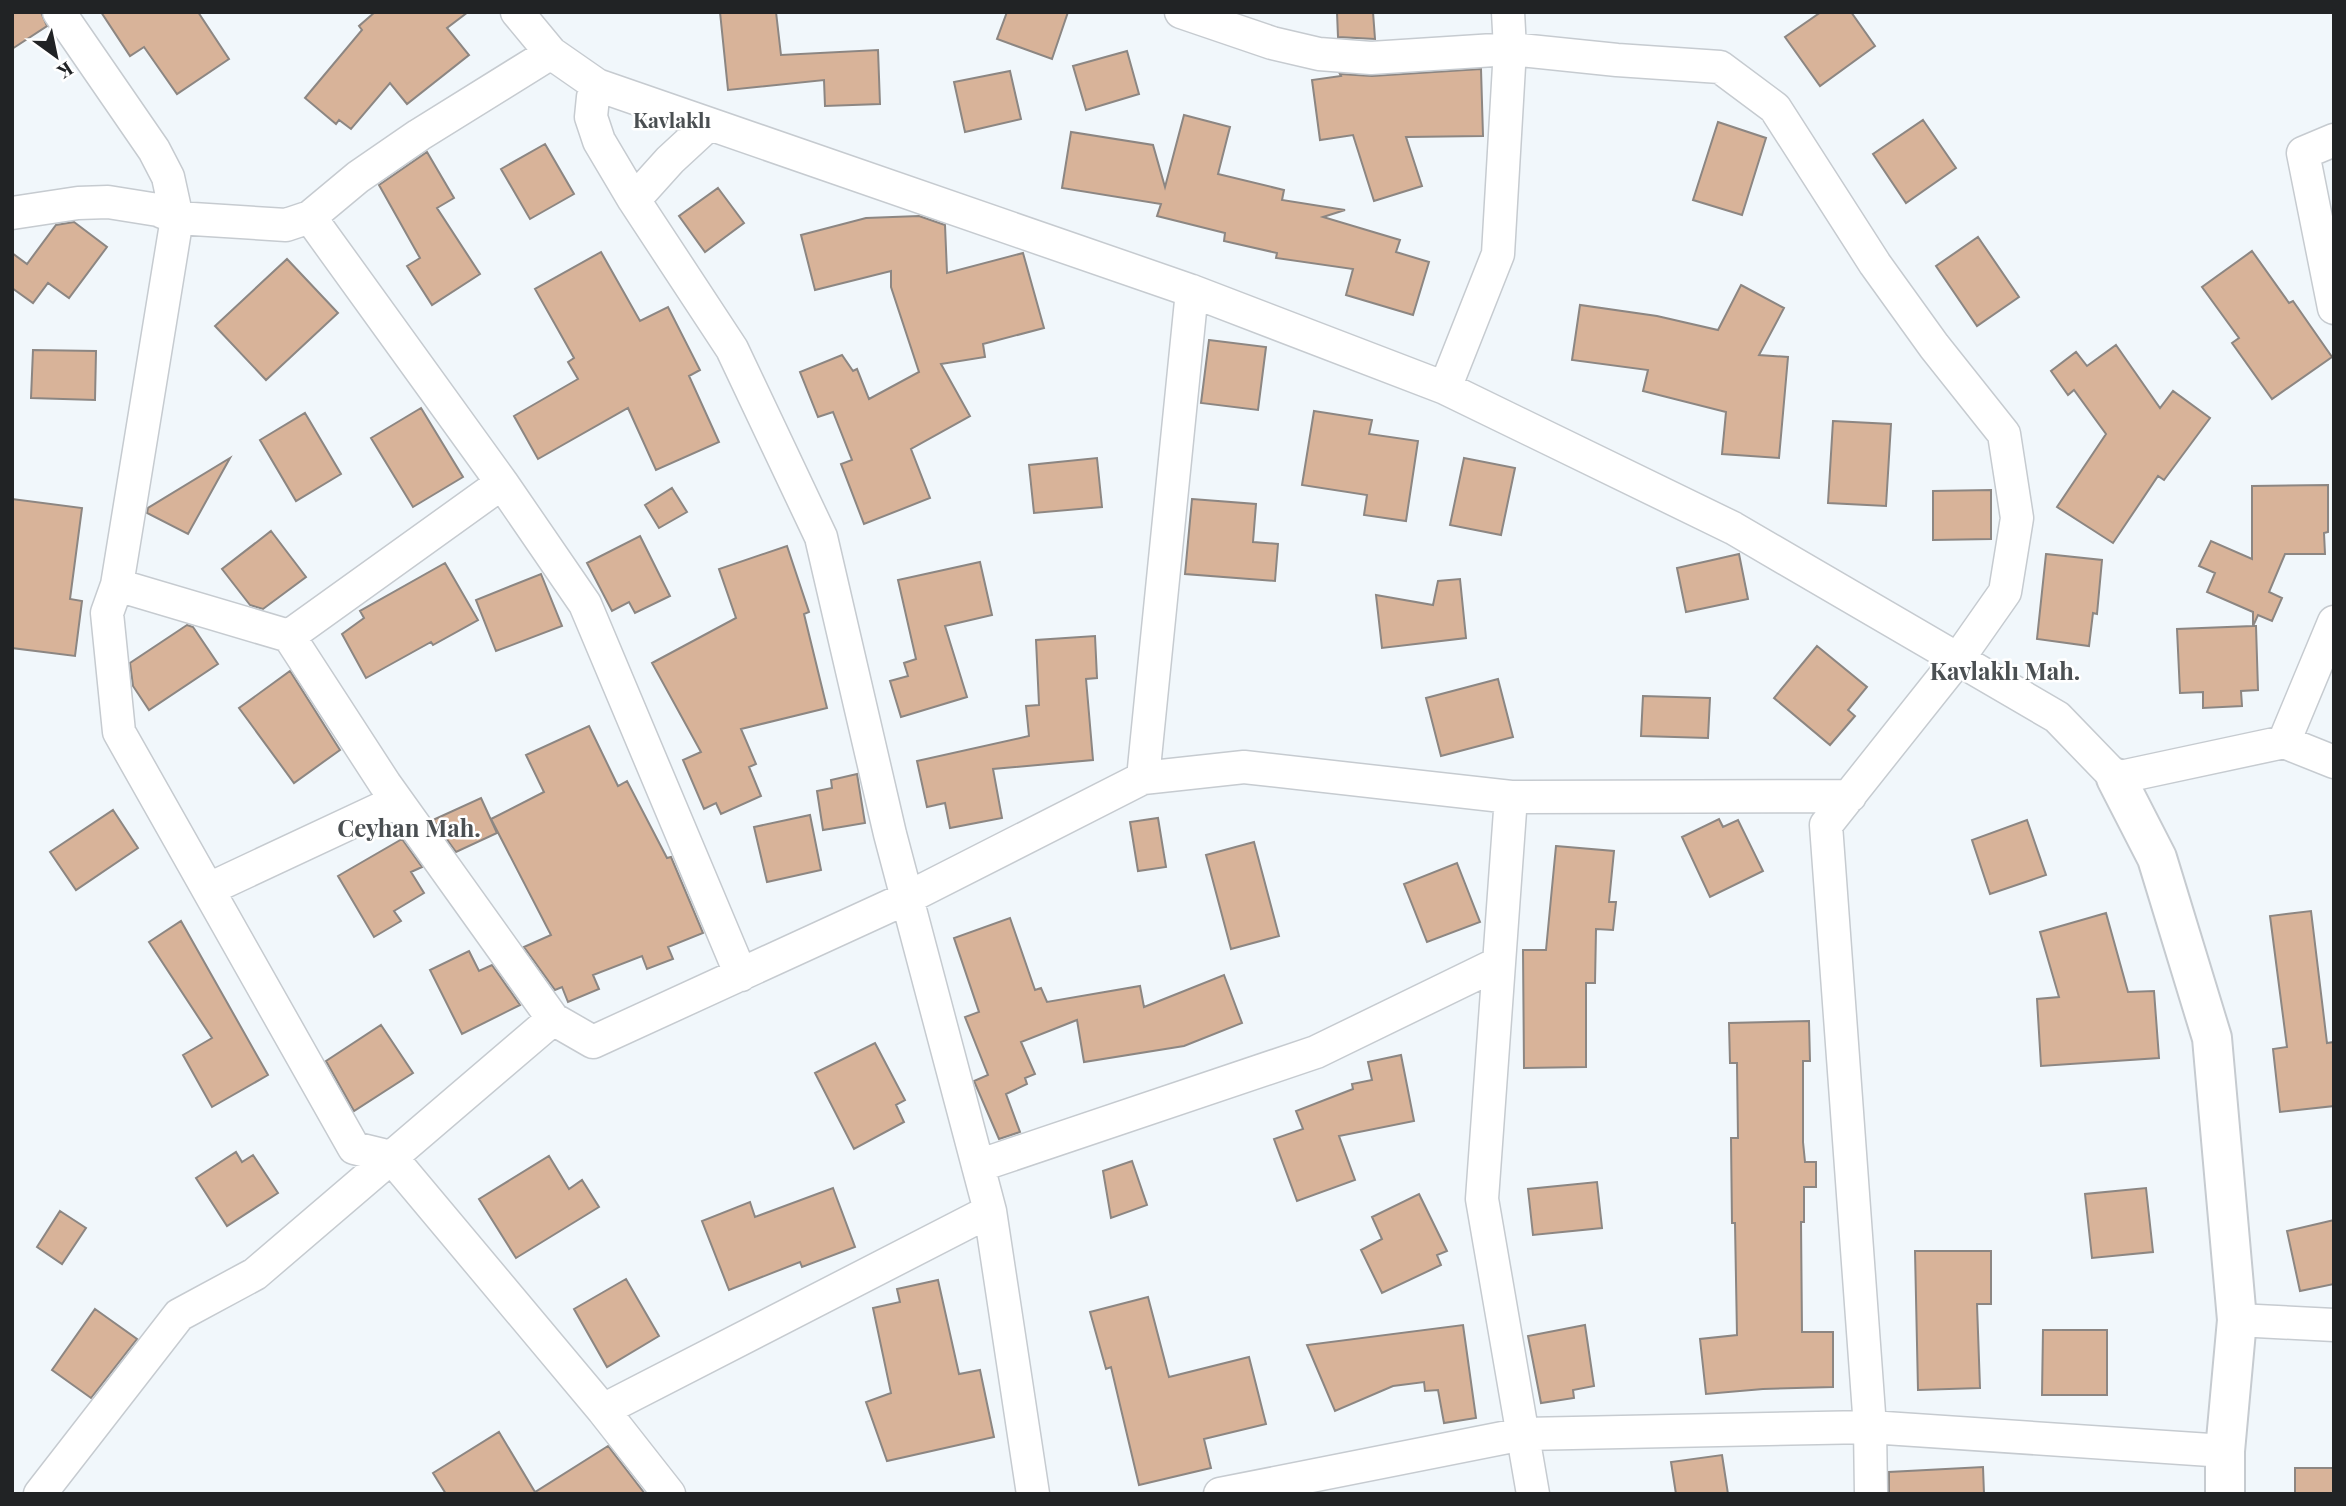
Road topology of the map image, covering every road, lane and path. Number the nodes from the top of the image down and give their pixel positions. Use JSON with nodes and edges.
{"nodes":[{"id":1,"x":59,"y":12,"type":"edge"},
{"id":2,"x":1181,"y":12,"type":"edge"},
{"id":3,"x":1508,"y":12,"type":"edge"},
{"id":4,"x":524,"y":15,"type":"edge"},
{"id":5,"x":1510,"y":49,"type":"junction"},
{"id":6,"x":551,"y":53,"type":"junction"},
{"id":7,"x":597,"y":85,"type":"junction"},
{"id":8,"x":709,"y":124,"type":"junction"},
{"id":9,"x":2334,"y":139,"type":"edge"},
{"id":10,"x":634,"y":200,"type":"junction"},
{"id":11,"x":12,"y":214,"type":"edge"},
{"id":12,"x":310,"y":217,"type":"junction"},
{"id":13,"x":177,"y":218,"type":"junction"},
{"id":14,"x":1192,"y":291,"type":"junction"},
{"id":15,"x":2334,"y":308,"type":"edge"},
{"id":16,"x":1445,"y":388,"type":"junction"},
{"id":17,"x":502,"y":483,"type":"junction"},
{"id":18,"x":117,"y":585,"type":"junction"},
{"id":19,"x":2334,"y":622,"type":"edge"},
{"id":20,"x":289,"y":636,"type":"junction"},
{"id":21,"x":1958,"y":659,"type":"junction"},
{"id":22,"x":2284,"y":742,"type":"junction"},
{"id":23,"x":2334,"y":761,"type":"edge"},
{"id":24,"x":1143,"y":778,"type":"junction"},
{"id":25,"x":2116,"y":778,"type":"junction"},
{"id":26,"x":1850,"y":796,"type":"junction"},
{"id":27,"x":1511,"y":797,"type":"junction"},
{"id":28,"x":397,"y":801,"type":"junction"},
{"id":29,"x":209,"y":889,"type":"junction"},
{"id":30,"x":907,"y":898,"type":"junction"},
{"id":31,"x":1499,"y":962,"type":"junction"},
{"id":32,"x":741,"y":975,"type":"junction"},
{"id":33,"x":553,"y":1019,"type":"junction"},
{"id":34,"x":391,"y":1157,"type":"junction"},
{"id":35,"x":978,"y":1166,"type":"junction"},
{"id":36,"x":990,"y":1211,"type":"junction"},
{"id":37,"x":2237,"y":1320,"type":"junction"},
{"id":38,"x":2334,"y":1325,"type":"edge"},
{"id":39,"x":603,"y":1410,"type":"junction"},
{"id":40,"x":1870,"y":1427,"type":"junction"},
{"id":41,"x":1523,"y":1434,"type":"junction"},
{"id":42,"x":2225,"y":1451,"type":"junction"},
{"id":43,"x":40,"y":1494,"type":"edge"},
{"id":44,"x":668,"y":1494,"type":"edge"},
{"id":45,"x":1033,"y":1494,"type":"edge"},
{"id":46,"x":1220,"y":1494,"type":"edge"},
{"id":47,"x":1533,"y":1494,"type":"edge"},
{"id":48,"x":1871,"y":1494,"type":"edge"},
{"id":49,"x":2225,"y":1494,"type":"edge"}],
"edges":[{"from":1,"to":13,"type":"street"},
{"from":2,"to":5,"type":"street"},
{"from":3,"to":5,"type":"street"},
{"from":4,"to":6,"type":"street"},
{"from":5,"to":16,"type":"street"},
{"from":5,"to":21,"type":"street"},
{"from":6,"to":7,"type":"street"},
{"from":6,"to":12,"type":"street"},
{"from":7,"to":8,"type":"street"},
{"from":7,"to":10,"type":"street"},
{"from":8,"to":10,"type":"street"},
{"from":8,"to":14,"type":"street"},
{"from":9,"to":15,"type":"street"},
{"from":10,"to":30,"type":"street"},
{"from":11,"to":13,"type":"street"},
{"from":12,"to":13,"type":"street"},
{"from":12,"to":17,"type":"street"},
{"from":13,"to":18,"type":"street"},
{"from":14,"to":16,"type":"street"},
{"from":14,"to":24,"type":"street"},
{"from":16,"to":21,"type":"street"},
{"from":17,"to":20,"type":"street"},
{"from":17,"to":32,"type":"street"},
{"from":18,"to":20,"type":"street"},
{"from":18,"to":29,"type":"street"},
{"from":19,"to":22,"type":"street"},
{"from":20,"to":28,"type":"street"},
{"from":21,"to":25,"type":"street"},
{"from":21,"to":26,"type":"street"},
{"from":22,"to":23,"type":"street"},
{"from":22,"to":25,"type":"street"},
{"from":24,"to":27,"type":"street"},
{"from":24,"to":30,"type":"street"},
{"from":25,"to":37,"type":"street"},
{"from":26,"to":27,"type":"street"},
{"from":26,"to":40,"type":"street"},
{"from":27,"to":31,"type":"street"},
{"from":28,"to":29,"type":"street"},
{"from":28,"to":33,"type":"street"},
{"from":29,"to":34,"type":"street"},
{"from":30,"to":32,"type":"street"},
{"from":30,"to":35,"type":"street"},
{"from":31,"to":35,"type":"street"},
{"from":31,"to":41,"type":"street"},
{"from":32,"to":33,"type":"street"},
{"from":33,"to":34,"type":"street"},
{"from":34,"to":39,"type":"street"},
{"from":34,"to":43,"type":"street"},
{"from":35,"to":36,"type":"street"},
{"from":36,"to":39,"type":"street"},
{"from":36,"to":45,"type":"street"},
{"from":37,"to":38,"type":"street"},
{"from":37,"to":42,"type":"street"},
{"from":39,"to":44,"type":"street"},
{"from":40,"to":41,"type":"street"},
{"from":40,"to":42,"type":"street"},
{"from":40,"to":48,"type":"street"},
{"from":41,"to":46,"type":"street"},
{"from":41,"to":47,"type":"street"},
{"from":42,"to":49,"type":"street"}]}
